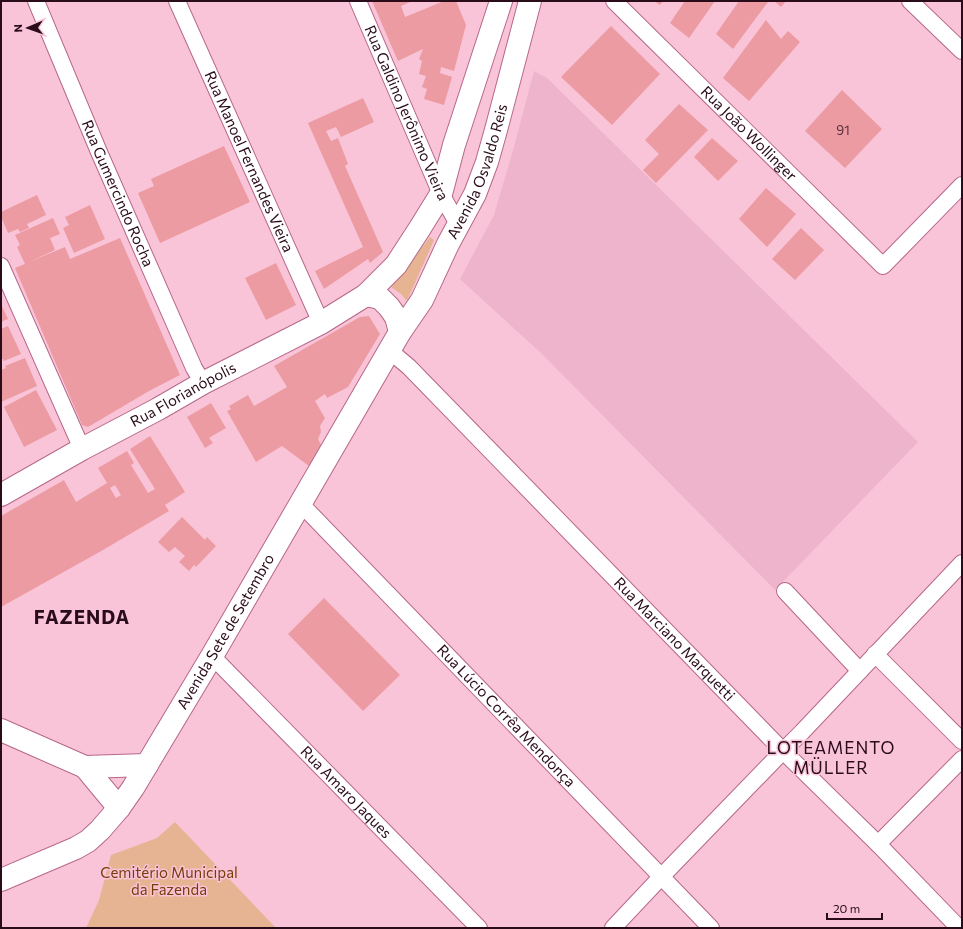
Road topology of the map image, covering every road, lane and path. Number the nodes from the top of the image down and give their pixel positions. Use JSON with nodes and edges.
{"nodes":[{"id":1,"x":36,"y":1,"type":"edge"},
{"id":2,"x":177,"y":1,"type":"edge"},
{"id":3,"x":358,"y":1,"type":"edge"},
{"id":4,"x":501,"y":1,"type":"edge"},
{"id":5,"x":530,"y":1,"type":"edge"},
{"id":6,"x":614,"y":1,"type":"edge"},
{"id":7,"x":910,"y":1,"type":"edge"},
{"id":8,"x":962,"y":51,"type":"edge"},
{"id":9,"x":962,"y":186,"type":"edge"},
{"id":10,"x":441,"y":194,"type":"junction"},
{"id":11,"x":458,"y":224,"type":"junction"},
{"id":12,"x":1,"y":266,"type":"edge"},
{"id":13,"x":366,"y":295,"type":"junction"},
{"id":14,"x":321,"y":323,"type":"junction"},
{"id":15,"x":395,"y":341,"type":"junction"},
{"id":16,"x":203,"y":383,"type":"junction"},
{"id":17,"x":82,"y":449,"type":"junction"},
{"id":18,"x":1,"y":495,"type":"edge"},
{"id":19,"x":301,"y":504,"type":"junction"},
{"id":20,"x":962,"y":563,"type":"edge"},
{"id":21,"x":784,"y":592,"type":"dead end"},
{"id":22,"x":875,"y":654,"type":"junction"},
{"id":23,"x":212,"y":656,"type":"junction"},
{"id":24,"x":860,"y":671,"type":"junction"},
{"id":25,"x":1,"y":730,"type":"edge"},
{"id":26,"x":962,"y":741,"type":"edge"},
{"id":27,"x":782,"y":751,"type":"junction"},
{"id":28,"x":962,"y":759,"type":"edge"},
{"id":29,"x":147,"y":765,"type":"junction"},
{"id":30,"x":85,"y":767,"type":"junction"},
{"id":31,"x":119,"y":808,"type":"junction"},
{"id":32,"x":878,"y":844,"type":"junction"},
{"id":33,"x":661,"y":877,"type":"junction"},
{"id":34,"x":1,"y":880,"type":"edge"},
{"id":35,"x":479,"y":928,"type":"edge"},
{"id":36,"x":613,"y":928,"type":"edge"},
{"id":37,"x":710,"y":928,"type":"edge"},
{"id":38,"x":958,"y":928,"type":"edge"}],
"edges":[{"from":1,"to":16,"type":"street","name":"Rua Gumercindo Rocha"},
{"from":2,"to":14,"type":"street","name":"Rua Manoel Fernandes Vieira"},
{"from":3,"to":10,"type":"street","name":"Rua Galdino Jerônimo Vieira"},
{"from":4,"to":10,"type":"main road","name":"Avenida Osvaldo Reis"},
{"from":5,"to":11,"type":"main road","name":"Avenida Osvaldo Reis"},
{"from":6,"to":9,"type":"street","name":"Rua João Wollinger"},
{"from":7,"to":8,"type":"street"},
{"from":10,"to":11,"type":"street","name":"Rua Galdino Jerônimo Vieira"},
{"from":10,"to":13,"type":"main road","name":"Avenida Osvaldo Reis"},
{"from":11,"to":15,"type":"main road","name":"Avenida Osvaldo Reis"},
{"from":12,"to":17,"type":"street"},
{"from":13,"to":14,"type":"main road","name":"Rua Florianópolis"},
{"from":13,"to":15,"type":"main road"},
{"from":14,"to":16,"type":"main road","name":"Rua Florianópolis"},
{"from":15,"to":19,"type":"main road","name":"Avenida Sete de Setembro"},
{"from":15,"to":27,"type":"street","name":"Rua Marciano Marquetti"},
{"from":16,"to":17,"type":"main road","name":"Rua Florianópolis"},
{"from":17,"to":18,"type":"main road","name":"Rua Florianópolis"},
{"from":19,"to":23,"type":"main road","name":"Avenida Sete de Setembro"},
{"from":19,"to":33,"type":"street","name":"Rua Lúcio Corrêa Mendonça"},
{"from":20,"to":22,"type":"street"},
{"from":21,"to":24,"type":"street"},
{"from":22,"to":24,"type":"street"},
{"from":22,"to":26,"type":"street"},
{"from":23,"to":29,"type":"main road","name":"Avenida Sete de Setembro"},
{"from":23,"to":35,"type":"street","name":"Rua Amaro Jaques"},
{"from":24,"to":27,"type":"street"},
{"from":25,"to":30,"type":"main road"},
{"from":27,"to":32,"type":"street","name":"Rua Marciano Marquetti"},
{"from":27,"to":33,"type":"street"},
{"from":28,"to":32,"type":"street"},
{"from":29,"to":30,"type":"main road"},
{"from":29,"to":31,"type":"main road","name":"Avenida Sete de Setembro"},
{"from":30,"to":31,"type":"main road"},
{"from":31,"to":34,"type":"main road","name":"Avenida Sete de Setembro"},
{"from":32,"to":38,"type":"street","name":"Rua Marciano Marquetti"},
{"from":33,"to":36,"type":"street"},
{"from":33,"to":37,"type":"street","name":"Rua Lúcio Corrêa Mendonça"}]}
